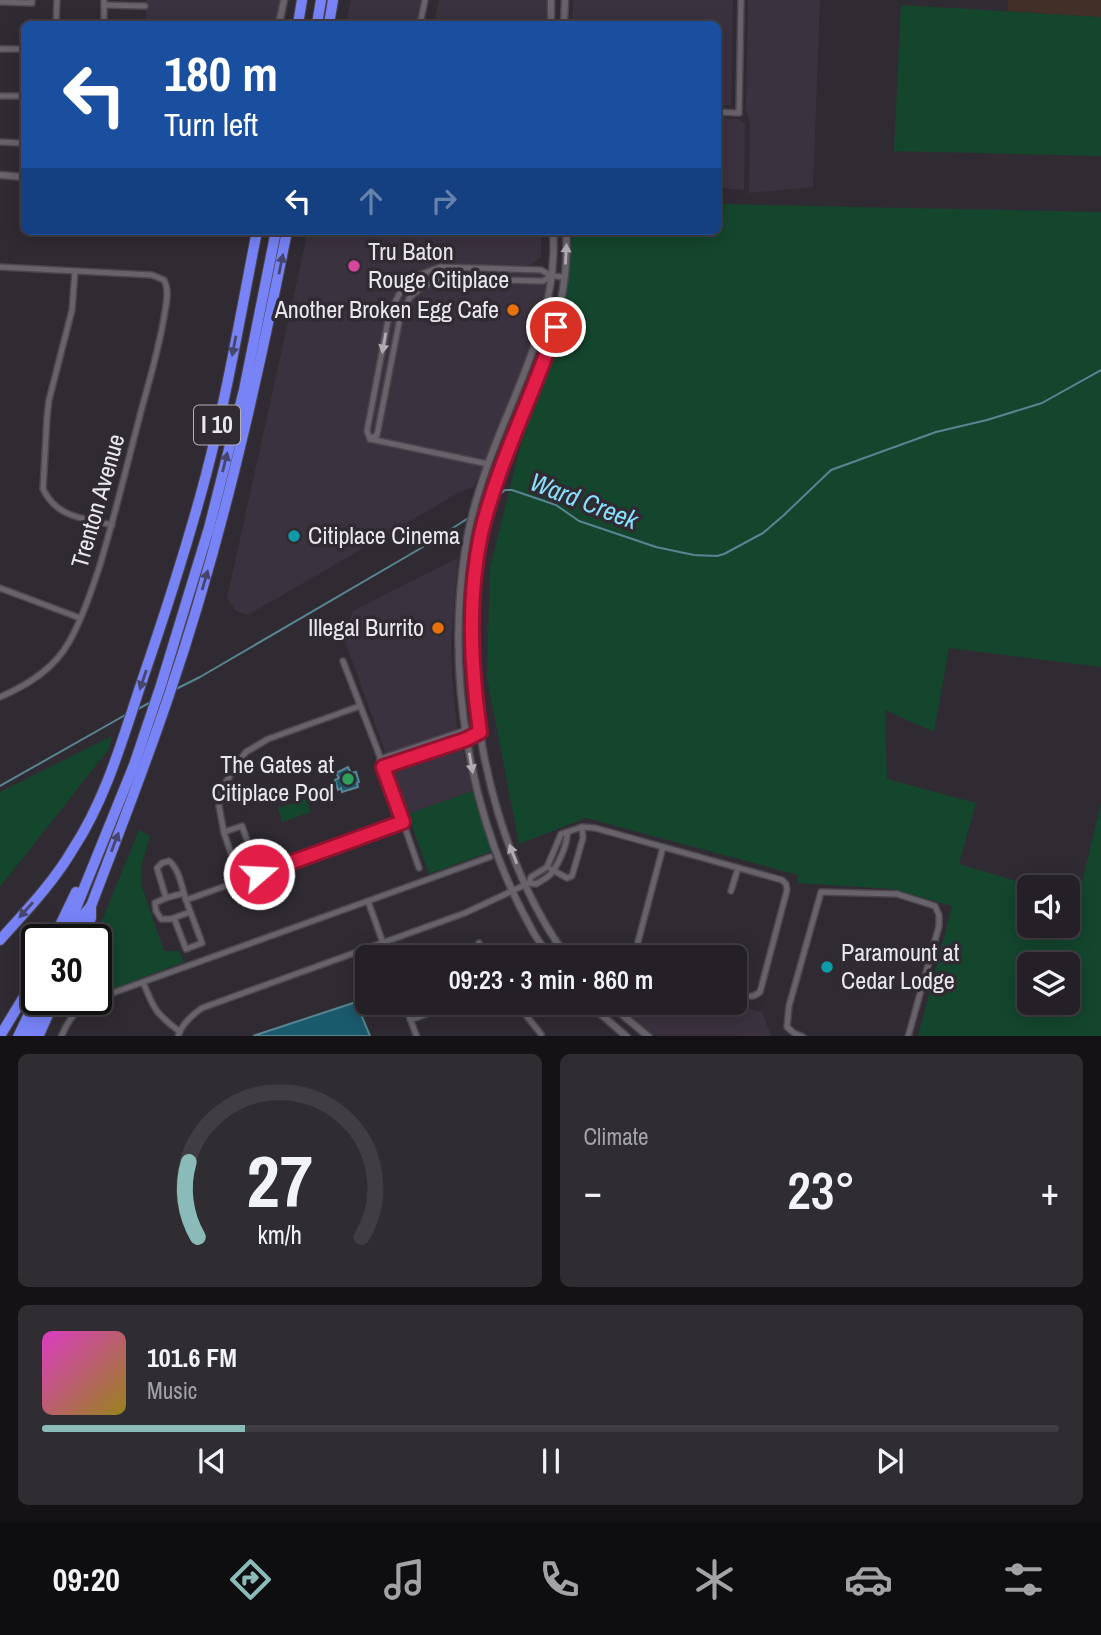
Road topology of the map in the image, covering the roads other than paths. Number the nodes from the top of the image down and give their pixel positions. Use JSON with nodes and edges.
{"nodes":[{"id":1,"x":32,"y":0,"type":"edge"},
{"id":2,"x":57,"y":0,"type":"edge"},
{"id":3,"x":284,"y":0,"type":"edge"},
{"id":4,"x":302,"y":0,"type":"edge"},
{"id":5,"x":321,"y":0,"type":"edge"},
{"id":6,"x":333,"y":0,"type":"edge"},
{"id":7,"x":425,"y":0,"type":"edge"},
{"id":8,"x":551,"y":0,"type":"edge"},
{"id":9,"x":565,"y":0,"type":"edge"},
{"id":10,"x":741,"y":0,"type":"edge"},
{"id":11,"x":0,"y":2,"type":"edge"},
{"id":12,"x":104,"y":2,"type":"edge"},
{"id":13,"x":145,"y":6,"type":"dead end"},
{"id":14,"x":56,"y":21,"type":"edge"},
{"id":15,"x":104,"y":21,"type":"edge"},
{"id":16,"x":280,"y":21,"type":"edge"},
{"id":17,"x":298,"y":21,"type":"edge"},
{"id":18,"x":318,"y":21,"type":"edge"},
{"id":19,"x":329,"y":21,"type":"edge"},
{"id":20,"x":421,"y":21,"type":"edge"},
{"id":21,"x":551,"y":21,"type":"edge"},
{"id":22,"x":564,"y":21,"type":"edge"},
{"id":23,"x":0,"y":49,"type":"edge"},
{"id":24,"x":21,"y":50,"type":"edge"},
{"id":25,"x":0,"y":96,"type":"edge"},
{"id":26,"x":21,"y":96,"type":"edge"},
{"id":27,"x":721,"y":113,"type":"edge"},
{"id":28,"x":0,"y":142,"type":"edge"},
{"id":29,"x":21,"y":143,"type":"dead end"},
{"id":30,"x":0,"y":176,"type":"edge"},
{"id":31,"x":21,"y":177,"type":"edge"},
{"id":32,"x":256,"y":235,"type":"edge"},
{"id":33,"x":275,"y":235,"type":"edge"},
{"id":34,"x":286,"y":235,"type":"edge"},
{"id":35,"x":553,"y":235,"type":"edge"},
{"id":36,"x":566,"y":235,"type":"edge"},
{"id":37,"x":0,"y":267,"type":"edge"},
{"id":38,"x":488,"y":268,"type":"junction"},
{"id":39,"x":75,"y":271,"type":"junction"},
{"id":40,"x":425,"y":272,"type":"junction"},
{"id":41,"x":552,"y":276,"type":"junction"},
{"id":42,"x":564,"y":277,"type":"junction"},
{"id":43,"x":487,"y":279,"type":"junction"},
{"id":44,"x":430,"y":282,"type":"junction"},
{"id":45,"x":391,"y":310,"type":"junction"},
{"id":46,"x":402,"y":314,"type":"junction"},
{"id":47,"x":379,"y":374,"type":"junction"},
{"id":48,"x":390,"y":377,"type":"junction"},
{"id":49,"x":370,"y":439,"type":"junction"},
{"id":50,"x":488,"y":464,"type":"junction"},
{"id":51,"x":111,"y":525,"type":"junction"},
{"id":52,"x":0,"y":588,"type":"edge"},
{"id":53,"x":80,"y":618,"type":"junction"},
{"id":54,"x":343,"y":661,"type":"dead end"},
{"id":55,"x":0,"y":697,"type":"edge"},
{"id":56,"x":360,"y":706,"type":"junction"},
{"id":57,"x":466,"y":730,"type":"junction"},
{"id":58,"x":480,"y":732,"type":"junction"},
{"id":59,"x":467,"y":739,"type":"junction"},
{"id":60,"x":380,"y":759,"type":"junction"},
{"id":61,"x":383,"y":767,"type":"junction"},
{"id":62,"x":403,"y":822,"type":"junction"},
{"id":63,"x":582,"y":828,"type":"junction"},
{"id":64,"x":224,"y":832,"type":"junction"},
{"id":65,"x":567,"y":832,"type":"junction"},
{"id":66,"x":663,"y":847,"type":"junction"},
{"id":67,"x":98,"y":855,"type":"junction"},
{"id":68,"x":490,"y":857,"type":"dead end"},
{"id":69,"x":547,"y":867,"type":"junction"},
{"id":70,"x":738,"y":868,"type":"junction"},
{"id":71,"x":419,"y":869,"type":"dead end"},
{"id":72,"x":554,"y":871,"type":"junction"},
{"id":73,"x":259,"y":874,"type":"junction"},
{"id":74,"x":240,"y":880,"type":"junction"},
{"id":75,"x":527,"y":884,"type":"junction"},
{"id":76,"x":513,"y":890,"type":"junction"},
{"id":77,"x":731,"y":891,"type":"dead end"},
{"id":78,"x":184,"y":893,"type":"junction"},
{"id":79,"x":166,"y":898,"type":"junction"},
{"id":80,"x":186,"y":900,"type":"junction"},
{"id":81,"x":368,"y":901,"type":"junction"},
{"id":82,"x":91,"y":906,"type":"junction"},
{"id":83,"x":190,"y":912,"type":"junction"},
{"id":84,"x":174,"y":918,"type":"junction"},
{"id":85,"x":61,"y":924,"type":"edge"},
{"id":86,"x":70,"y":924,"type":"edge"},
{"id":87,"x":79,"y":924,"type":"edge"},
{"id":88,"x":88,"y":924,"type":"edge"},
{"id":89,"x":0,"y":940,"type":"edge"},
{"id":90,"x":383,"y":943,"type":"junction"},
{"id":91,"x":542,"y":945,"type":"edge"},
{"id":92,"x":558,"y":945,"type":"edge"},
{"id":93,"x":636,"y":945,"type":"edge"},
{"id":94,"x":143,"y":982,"type":"junction"},
{"id":95,"x":112,"y":993,"type":"edge"},
{"id":96,"x":747,"y":996,"type":"edge"},
{"id":97,"x":21,"y":1001,"type":"edge"},
{"id":98,"x":28,"y":1015,"type":"edge"},
{"id":99,"x":38,"y":1015,"type":"edge"},
{"id":100,"x":48,"y":1015,"type":"edge"},
{"id":101,"x":73,"y":1015,"type":"edge"},
{"id":102,"x":408,"y":1015,"type":"edge"},
{"id":103,"x":424,"y":1015,"type":"edge"},
{"id":104,"x":526,"y":1015,"type":"edge"},
{"id":105,"x":602,"y":1015,"type":"edge"},
{"id":106,"x":622,"y":1015,"type":"edge"},
{"id":107,"x":410,"y":1020,"type":"junction"},
{"id":108,"x":178,"y":1034,"type":"edge"},
{"id":109,"x":541,"y":1034,"type":"dead end"},
{"id":110,"x":0,"y":1036,"type":"edge"},
{"id":111,"x":18,"y":1036,"type":"edge"},
{"id":112,"x":28,"y":1036,"type":"edge"},
{"id":113,"x":38,"y":1036,"type":"edge"},
{"id":114,"x":62,"y":1036,"type":"edge"},
{"id":115,"x":416,"y":1036,"type":"edge"},
{"id":116,"x":626,"y":1036,"type":"edge"},
{"id":117,"x":648,"y":1036,"type":"edge"},
{"id":118,"x":801,"y":1036,"type":"edge"},
{"id":119,"x":908,"y":1036,"type":"edge"}],
"edges":[{"from":1,"to":11,"type":"street"},
{"from":2,"to":14,"type":"street"},
{"from":3,"to":16,"type":"street"},
{"from":4,"to":17,"type":"highway"},
{"from":5,"to":18,"type":"highway"},
{"from":6,"to":19,"type":"highway"},
{"from":7,"to":20,"type":"street"},
{"from":8,"to":21,"type":"street"},
{"from":9,"to":22,"type":"street"},
{"from":10,"to":27,"type":"street"},
{"from":12,"to":13,"type":"street"},
{"from":12,"to":15,"type":"street"},
{"from":23,"to":24,"type":"street"},
{"from":25,"to":26,"type":"street"},
{"from":28,"to":29,"type":"street"},
{"from":30,"to":31,"type":"street"},
{"from":32,"to":89,"type":"highway","number":"I 10","one_way":true},
{"from":67,"to":33,"type":"highway","number":"I 10","one_way":true},
{"from":82,"to":34,"type":"highway","one_way":true},
{"from":35,"to":41,"type":"street"},
{"from":42,"to":36,"type":"street","one_way":true},
{"from":37,"to":39,"type":"street"},
{"from":38,"to":40,"type":"street"},
{"from":38,"to":41,"type":"street"},
{"from":38,"to":43,"type":"street"},
{"from":39,"to":51,"type":"street"},
{"from":39,"to":51,"type":"street","name":"Trenton Avenue"},
{"from":40,"to":44,"type":"street"},
{"from":40,"to":45,"type":"street"},
{"from":41,"to":42,"type":"street"},
{"from":41,"to":43,"type":"street"},
{"from":41,"to":50,"type":"street"},
{"from":42,"to":58,"type":"street"},
{"from":43,"to":44,"type":"street"},
{"from":44,"to":46,"type":"street"},
{"from":45,"to":46,"type":"street"},
{"from":45,"to":47,"type":"street","one_way":true},
{"from":46,"to":48,"type":"street"},
{"from":47,"to":48,"type":"street"},
{"from":47,"to":49,"type":"street"},
{"from":48,"to":49,"type":"street"},
{"from":49,"to":50,"type":"street"},
{"from":50,"to":57,"type":"street"},
{"from":51,"to":53,"type":"street","name":"Trenton Avenue"},
{"from":52,"to":53,"type":"street"},
{"from":53,"to":55,"type":"street","name":"Trenton Avenue"},
{"from":54,"to":56,"type":"street"},
{"from":56,"to":60,"type":"street"},
{"from":56,"to":64,"type":"street"},
{"from":57,"to":58,"type":"street"},
{"from":57,"to":59,"type":"street"},
{"from":57,"to":60,"type":"street"},
{"from":58,"to":59,"type":"street"},
{"from":75,"to":58,"type":"street","one_way":true},
{"from":59,"to":61,"type":"street"},
{"from":59,"to":76,"type":"street","one_way":true},
{"from":60,"to":61,"type":"street"},
{"from":61,"to":62,"type":"street"},
{"from":62,"to":71,"type":"street"},
{"from":62,"to":73,"type":"street"},
{"from":63,"to":65,"type":"street"},
{"from":63,"to":66,"type":"street"},
{"from":63,"to":72,"type":"street"},
{"from":64,"to":73,"type":"street"},
{"from":64,"to":74,"type":"street"},
{"from":65,"to":69,"type":"street"},
{"from":65,"to":72,"type":"street"},
{"from":66,"to":70,"type":"street"},
{"from":66,"to":93,"type":"street"},
{"from":67,"to":85,"type":"highway"},
{"from":67,"to":86,"type":"highway","number":"I 10"},
{"from":68,"to":81,"type":"street"},
{"from":69,"to":72,"type":"street"},
{"from":69,"to":75,"type":"street"},
{"from":70,"to":77,"type":"street"},
{"from":70,"to":96,"type":"street"},
{"from":72,"to":75,"type":"street"},
{"from":73,"to":74,"type":"street"},
{"from":74,"to":80,"type":"street"},
{"from":75,"to":76,"type":"street"},
{"from":75,"to":92,"type":"street"},
{"from":76,"to":90,"type":"street"},
{"from":76,"to":91,"type":"street"},
{"from":78,"to":79,"type":"street"},
{"from":78,"to":79,"type":"street"},
{"from":78,"to":80,"type":"street"},
{"from":79,"to":84,"type":"street"},
{"from":80,"to":83,"type":"street"},
{"from":81,"to":90,"type":"street"},
{"from":81,"to":94,"type":"street"},
{"from":82,"to":87,"type":"highway"},
{"from":82,"to":88,"type":"highway"},
{"from":83,"to":84,"type":"street"},
{"from":83,"to":84,"type":"street"},
{"from":90,"to":108,"type":"street"},
{"from":94,"to":95,"type":"street"},
{"from":94,"to":108,"type":"street"},
{"from":97,"to":110,"type":"highway"},
{"from":98,"to":111,"type":"highway"},
{"from":99,"to":112,"type":"highway"},
{"from":100,"to":113,"type":"highway"},
{"from":101,"to":114,"type":"street"},
{"from":102,"to":107,"type":"street"},
{"from":103,"to":107,"type":"street"},
{"from":104,"to":109,"type":"street"},
{"from":105,"to":116,"type":"street"},
{"from":106,"to":117,"type":"street"},
{"from":107,"to":115,"type":"street"},
{"from":118,"to":119,"type":"street"}]}
